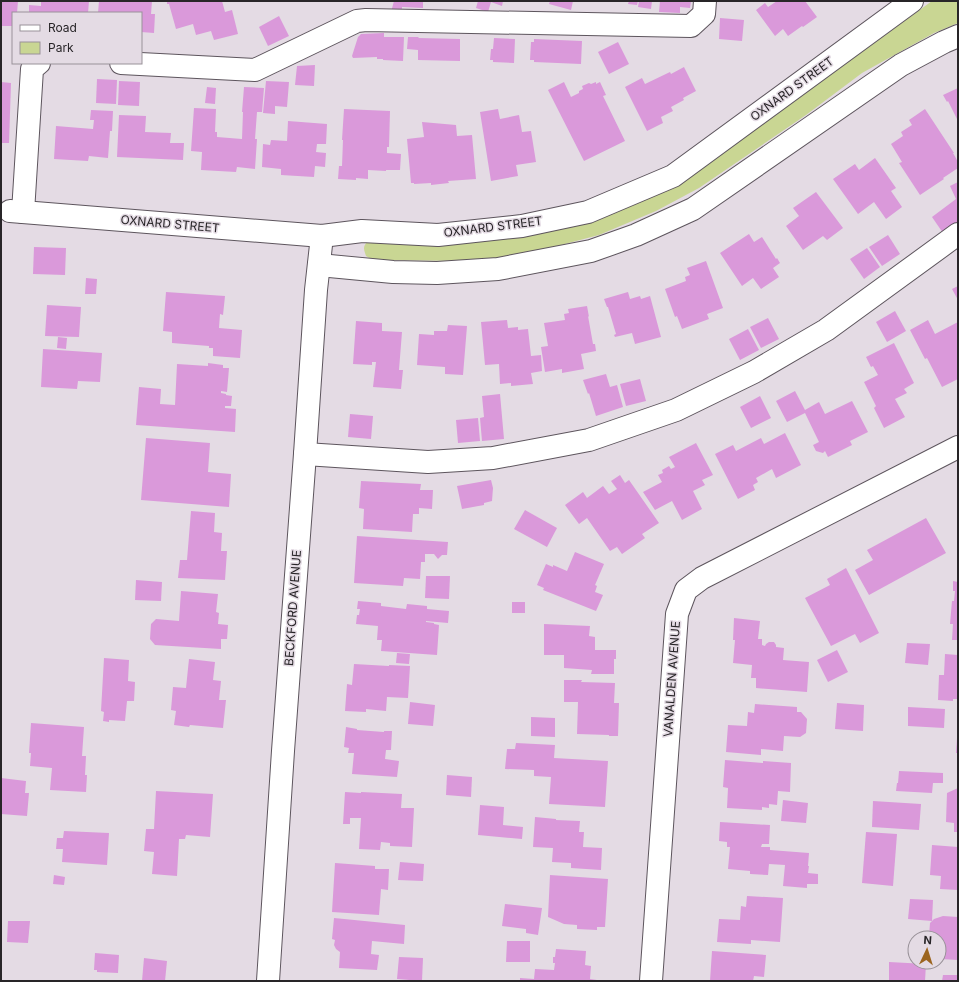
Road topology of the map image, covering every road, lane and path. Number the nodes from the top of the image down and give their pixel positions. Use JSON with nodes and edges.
{"nodes":[{"id":1,"x":705,"y":1,"type":"edge"},
{"id":2,"x":912,"y":1,"type":"edge"},
{"id":3,"x":958,"y":36,"type":"edge"},
{"id":4,"x":38,"y":64,"type":"edge"},
{"id":5,"x":140,"y":64,"type":"edge"},
{"id":6,"x":958,"y":234,"type":"edge"},
{"id":7,"x":322,"y":236,"type":"junction"},
{"id":8,"x":319,"y":266,"type":"junction"},
{"id":9,"x":958,"y":447,"type":"edge"},
{"id":10,"x":305,"y":454,"type":"junction"},
{"id":11,"x":268,"y":981,"type":"edge"},
{"id":12,"x":651,"y":981,"type":"edge"}],
"edges":[{"from":1,"to":5,"type":"street"},
{"from":2,"to":7,"type":"street","name":"OXNARD STREET"},
{"from":3,"to":8,"type":"street"},
{"from":4,"to":7,"type":"street","name":"OXNARD STREET"},
{"from":6,"to":10,"type":"street"},
{"from":7,"to":8,"type":"street","name":"BECKFORD AVENUE"},
{"from":8,"to":10,"type":"street","name":"BECKFORD AVENUE"},
{"from":9,"to":12,"type":"street","name":"VANALDEN AVENUE"},
{"from":10,"to":11,"type":"street","name":"BECKFORD AVENUE"}]}
